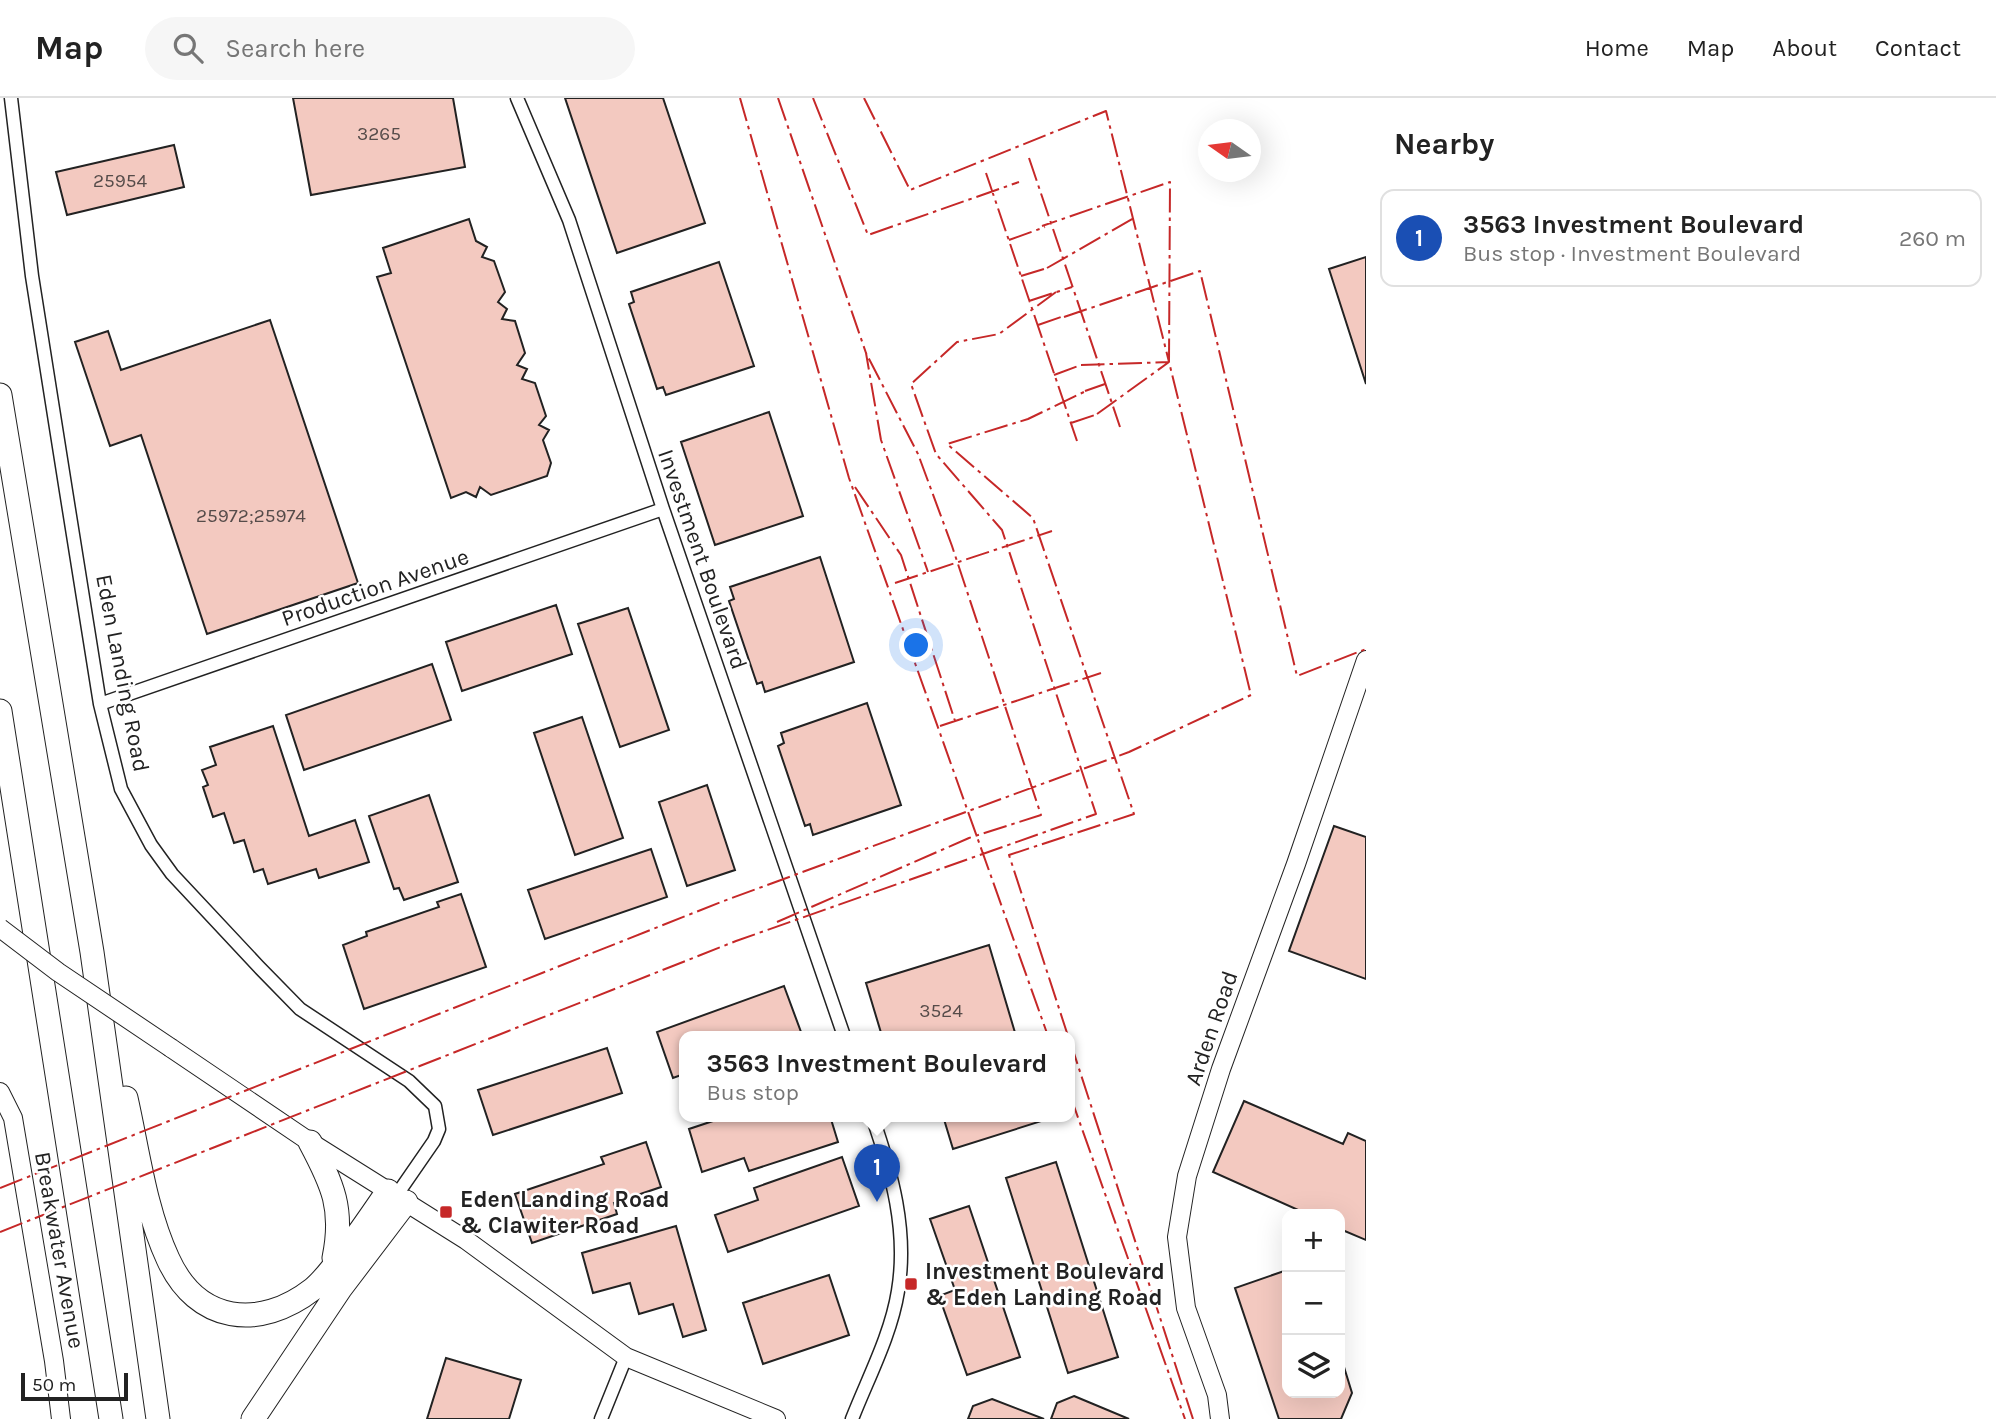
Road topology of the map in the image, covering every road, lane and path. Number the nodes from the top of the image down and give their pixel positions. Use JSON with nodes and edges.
{"nodes":[{"id":1,"x":12,"y":98,"type":"edge"},
{"id":2,"x":517,"y":98,"type":"edge"},
{"id":3,"x":0,"y":395,"type":"edge"},
{"id":4,"x":663,"y":509,"type":"junction"},
{"id":5,"x":1366,"y":660,"type":"edge"},
{"id":6,"x":100,"y":704,"type":"junction"},
{"id":7,"x":0,"y":711,"type":"edge"},
{"id":8,"x":0,"y":804,"type":"edge"},
{"id":9,"x":34,"y":923,"type":"junction"},
{"id":10,"x":0,"y":928,"type":"edge"},
{"id":11,"x":92,"y":952,"type":"junction"},
{"id":12,"x":842,"y":1031,"type":"edge"},
{"id":13,"x":0,"y":1092,"type":"edge"},
{"id":14,"x":874,"y":1122,"type":"edge"},
{"id":15,"x":310,"y":1142,"type":"junction"},
{"id":16,"x":397,"y":1197,"type":"junction"},
{"id":17,"x":333,"y":1265,"type":"junction"},
{"id":18,"x":626,"y":1357,"type":"junction"},
{"id":19,"x":61,"y":1419,"type":"edge"},
{"id":20,"x":111,"y":1419,"type":"edge"},
{"id":21,"x":158,"y":1419,"type":"edge"},
{"id":22,"x":253,"y":1419,"type":"edge"},
{"id":23,"x":601,"y":1419,"type":"edge"},
{"id":24,"x":776,"y":1419,"type":"edge"},
{"id":25,"x":852,"y":1419,"type":"edge"},
{"id":26,"x":1220,"y":1419,"type":"edge"}],
"edges":[{"from":1,"to":6,"type":"street","name":"Eden Landing Road"},
{"from":2,"to":4,"type":"street","name":"Investment Boulevard"},
{"from":3,"to":11,"type":"highway"},
{"from":4,"to":6,"type":"street","name":"Production Avenue"},
{"from":4,"to":12,"type":"street","name":"Investment Boulevard"},
{"from":5,"to":26,"type":"street","name":"Arden Road"},
{"from":6,"to":16,"type":"street","name":"Eden Landing Road"},
{"from":7,"to":9,"type":"highway"},
{"from":8,"to":9,"type":"highway"},
{"from":9,"to":20,"type":"highway"},
{"from":10,"to":15,"type":"street","bridge":true},
{"from":11,"to":17,"type":"highway"},
{"from":11,"to":21,"type":"highway"},
{"from":13,"to":19,"type":"street","name":"Breakwater Avenue"},
{"from":14,"to":25,"type":"street"},
{"from":15,"to":16,"type":"street"},
{"from":15,"to":17,"type":"highway"},
{"from":16,"to":17,"type":"highway"},
{"from":16,"to":18,"type":"street"},
{"from":16,"to":22,"type":"highway"},
{"from":18,"to":23,"type":"street"},
{"from":18,"to":24,"type":"street"}]}
